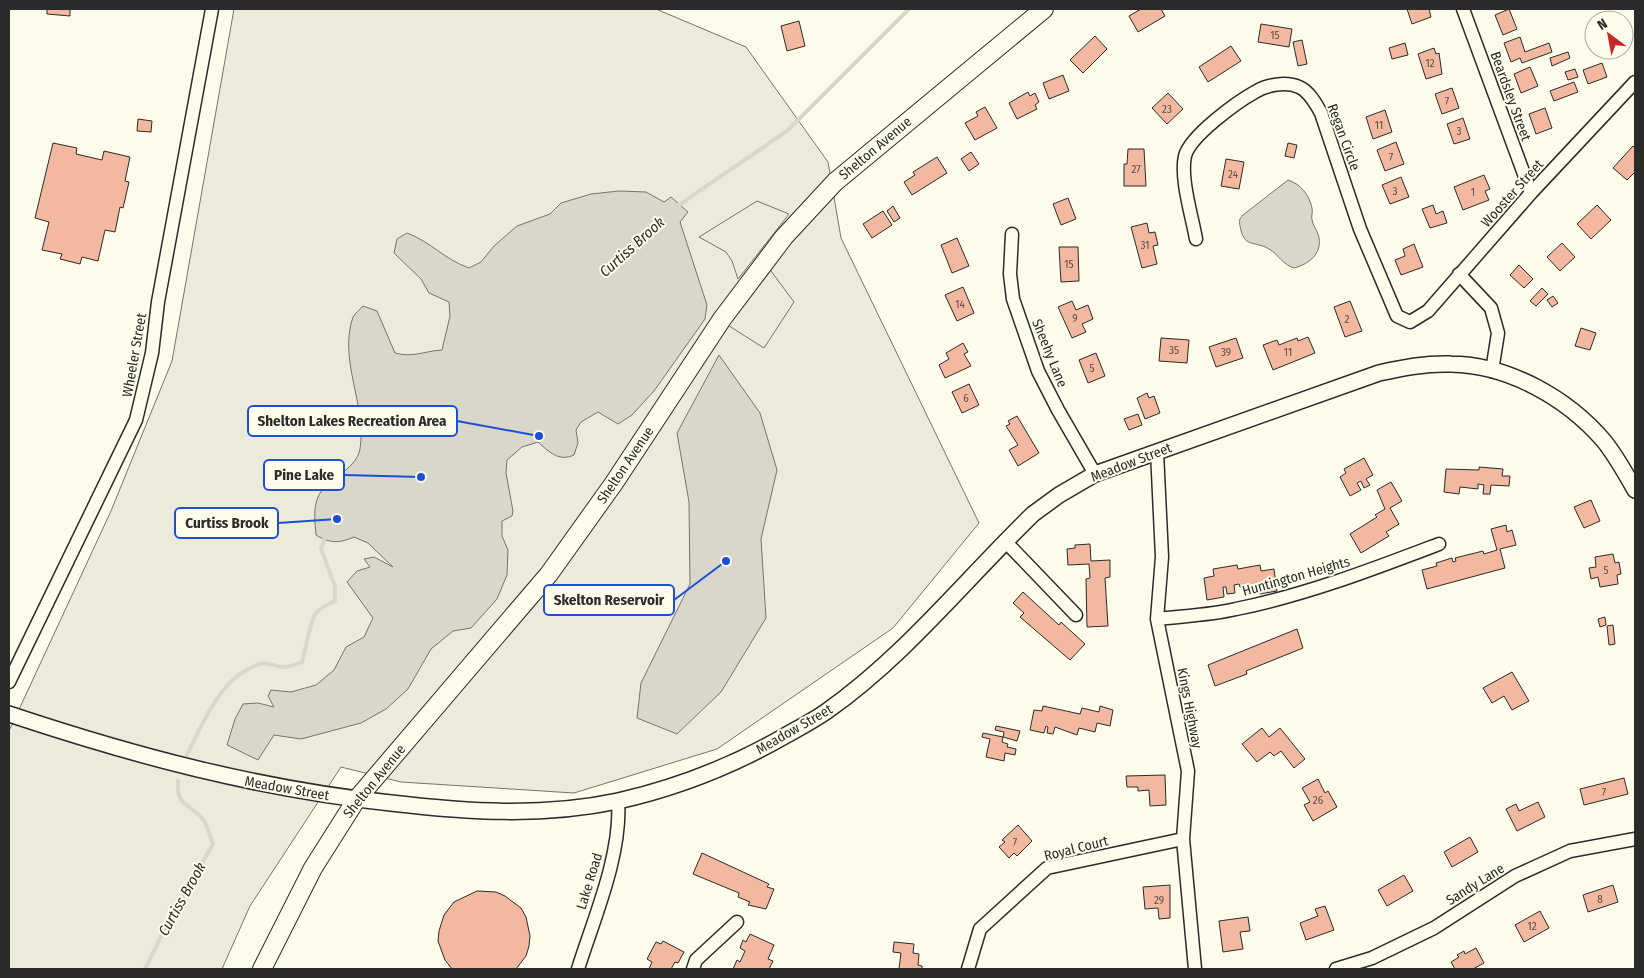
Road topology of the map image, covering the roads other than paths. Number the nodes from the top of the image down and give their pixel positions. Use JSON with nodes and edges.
{"nodes":[{"id":1,"x":212,"y":9,"type":"edge"},
{"id":2,"x":1044,"y":9,"type":"edge"},
{"id":3,"x":1463,"y":9,"type":"edge"},
{"id":4,"x":1635,"y":82,"type":"edge"},
{"id":5,"x":1531,"y":194,"type":"junction"},
{"id":6,"x":1012,"y":234,"type":"dead end"},
{"id":7,"x":1196,"y":239,"type":"dead end"},
{"id":8,"x":1459,"y":274,"type":"junction"},
{"id":9,"x":1410,"y":322,"type":"joint"},
{"id":10,"x":1492,"y":371,"type":"junction"},
{"id":11,"x":1157,"y":452,"type":"junction"},
{"id":12,"x":1095,"y":474,"type":"junction"},
{"id":13,"x":1635,"y":490,"type":"edge"},
{"id":14,"x":1005,"y":541,"type":"junction"},
{"id":15,"x":1439,"y":544,"type":"dead end"},
{"id":16,"x":1076,"y":615,"type":"dead end"},
{"id":17,"x":1157,"y":619,"type":"junction"},
{"id":18,"x":9,"y":682,"type":"edge"},
{"id":19,"x":9,"y":714,"type":"edge"},
{"id":20,"x":356,"y":800,"type":"junction"},
{"id":21,"x":618,"y":801,"type":"junction"},
{"id":22,"x":1635,"y":839,"type":"edge"},
{"id":23,"x":1183,"y":840,"type":"junction"},
{"id":24,"x":737,"y":922,"type":"dead end"},
{"id":25,"x":262,"y":969,"type":"edge"},
{"id":26,"x":578,"y":969,"type":"edge"},
{"id":27,"x":694,"y":969,"type":"edge"},
{"id":28,"x":968,"y":969,"type":"edge"},
{"id":29,"x":1195,"y":969,"type":"edge"},
{"id":30,"x":1336,"y":969,"type":"edge"}],
"edges":[{"from":1,"to":18,"type":"street","name":"Wheeler Street"},
{"from":2,"to":20,"type":"main road","name":"Shelton Avenue"},
{"from":3,"to":5,"type":"street","name":"Beardsley Street"},
{"from":4,"to":5,"type":"street","name":"Wooster Street"},
{"from":5,"to":8,"type":"street","name":"Wooster Street"},
{"from":6,"to":12,"type":"street","name":"Sheehy Lane"},
{"from":7,"to":9,"type":"street","name":"Regan Circle"},
{"from":8,"to":9,"type":"street","name":"Wooster Street"},
{"from":8,"to":10,"type":"street"},
{"from":10,"to":11,"type":"street","name":"Meadow Street"},
{"from":10,"to":13,"type":"street","name":"Meadow Street"},
{"from":11,"to":12,"type":"street","name":"Meadow Street"},
{"from":11,"to":17,"type":"street","name":"Kings Highway"},
{"from":12,"to":14,"type":"street","name":"Meadow Street"},
{"from":14,"to":16,"type":"street"},
{"from":14,"to":21,"type":"street","name":"Meadow Street"},
{"from":15,"to":17,"type":"street","name":"Huntington Heights"},
{"from":17,"to":23,"type":"street","name":"Kings Highway"},
{"from":19,"to":20,"type":"street","name":"Meadow Street"},
{"from":20,"to":21,"type":"street","name":"Meadow Street"},
{"from":20,"to":25,"type":"main road","name":"Shelton Avenue"},
{"from":21,"to":26,"type":"street","name":"Lake Road"},
{"from":22,"to":30,"type":"street","name":"Sandy Lane"},
{"from":23,"to":28,"type":"street","name":"Royal Court"},
{"from":23,"to":29,"type":"street","name":"Kings Highway"},
{"from":24,"to":27,"type":"street"}]}
